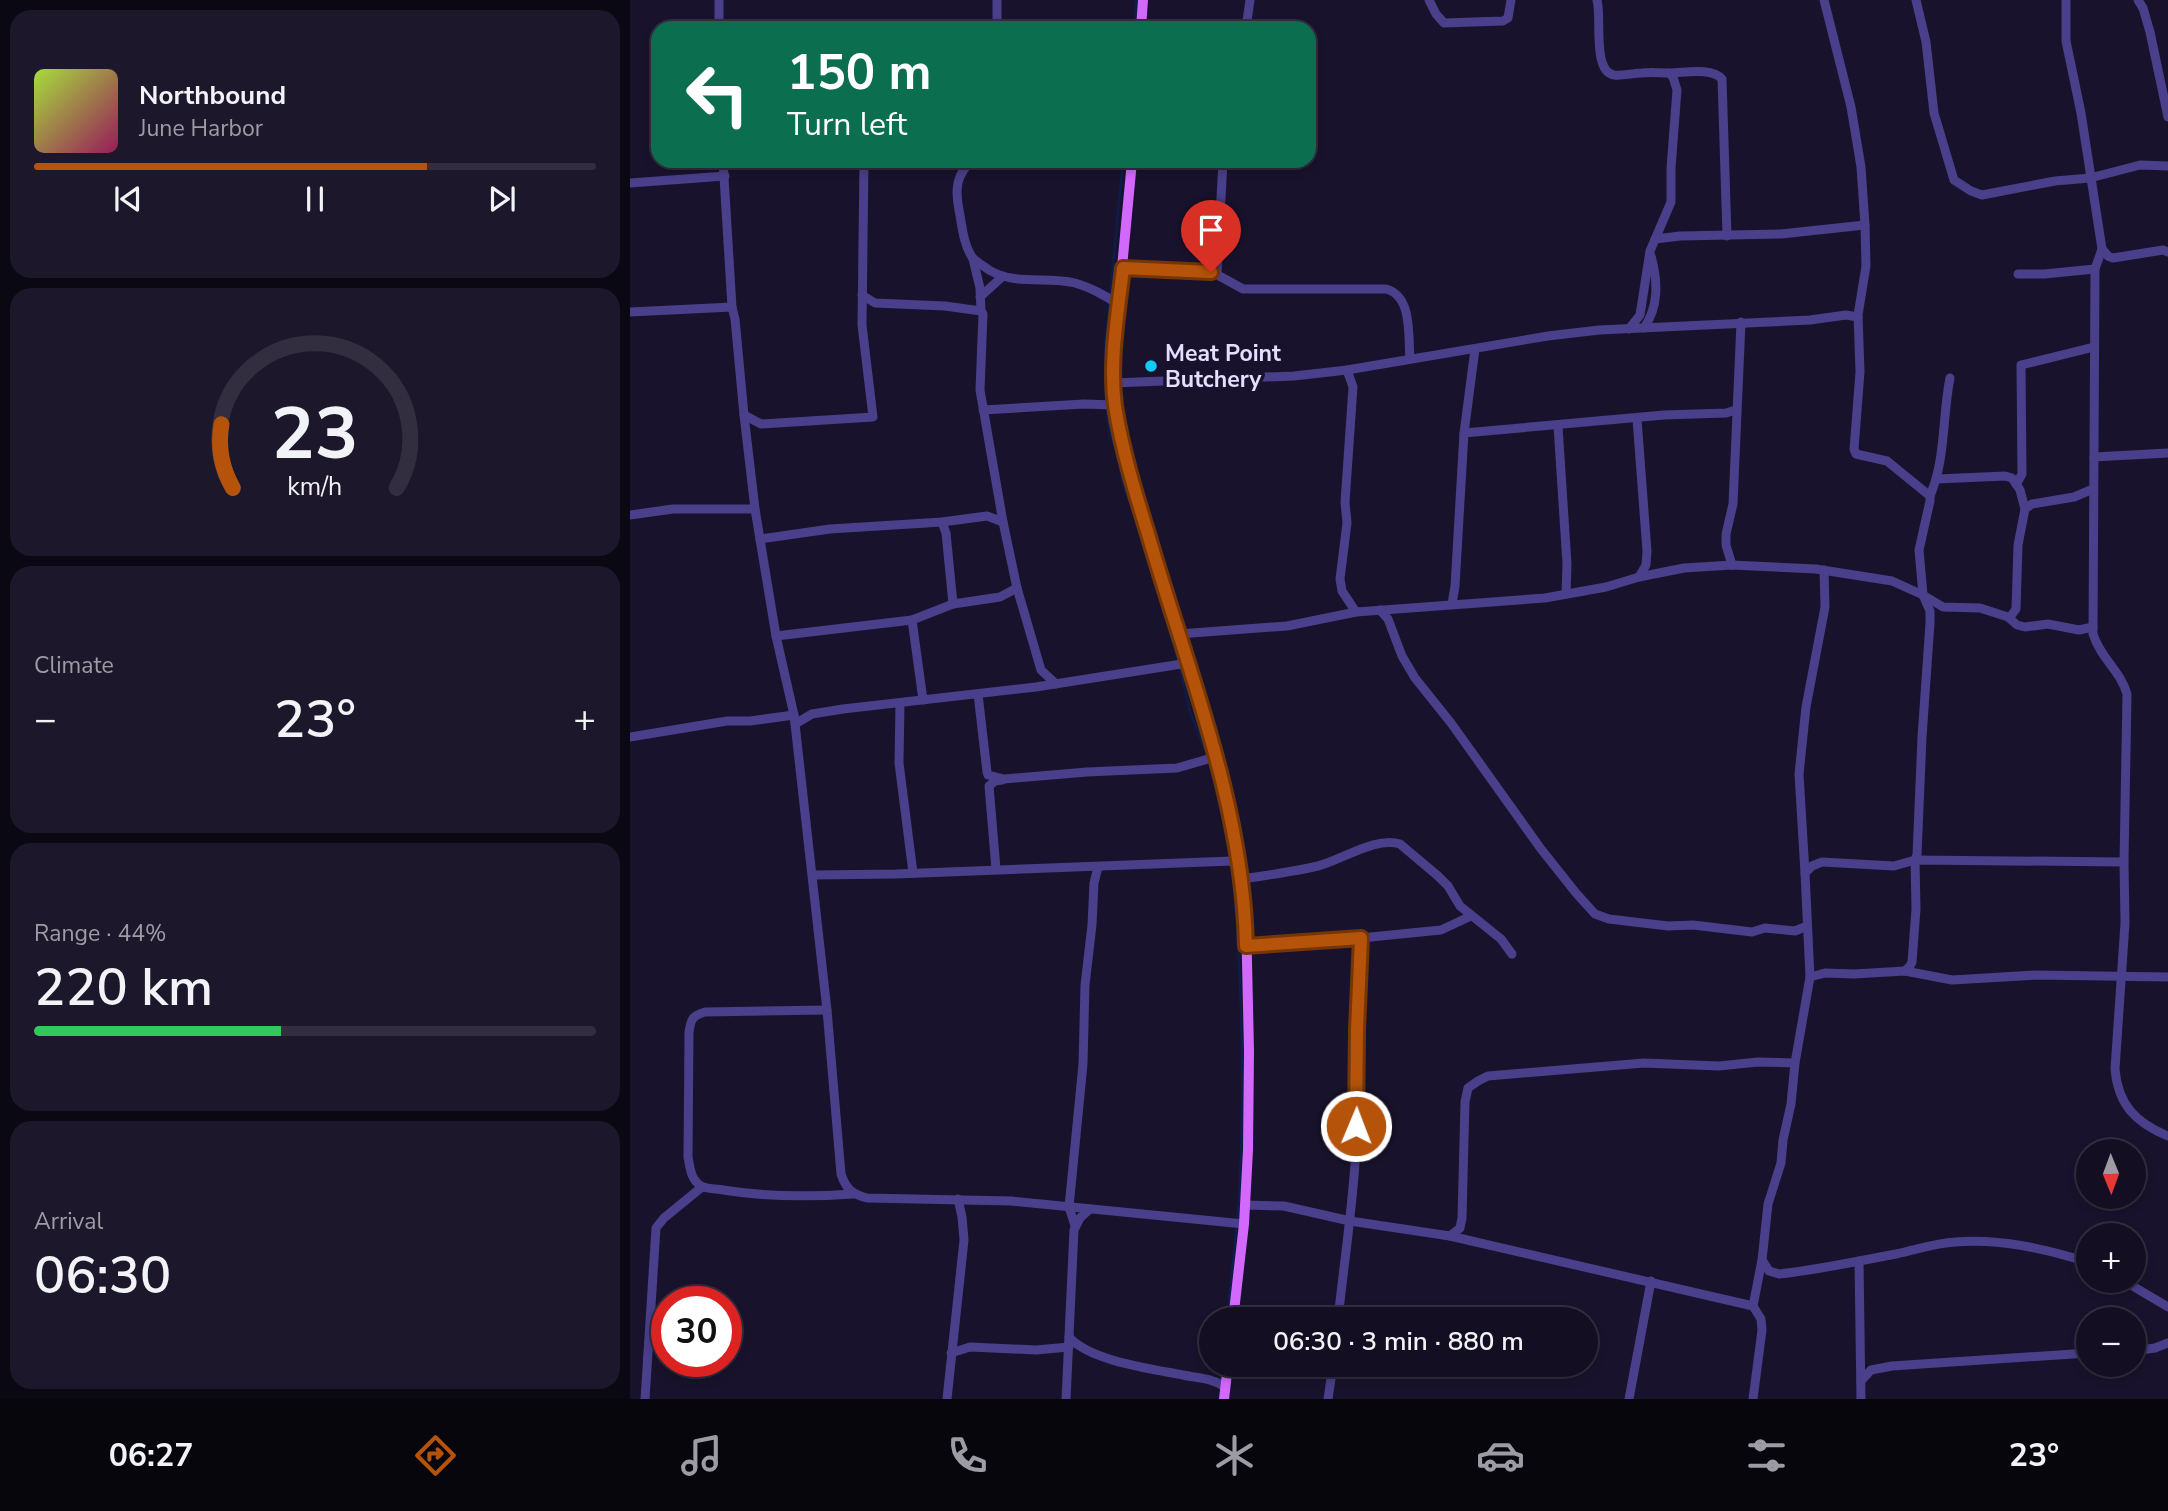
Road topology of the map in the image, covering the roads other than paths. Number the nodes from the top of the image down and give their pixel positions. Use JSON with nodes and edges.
{"nodes":[{"id":1,"x":719,"y":0,"type":"edge"},
{"id":2,"x":997,"y":0,"type":"edge"},
{"id":3,"x":1143,"y":0,"type":"edge"},
{"id":4,"x":1250,"y":0,"type":"edge"},
{"id":5,"x":1429,"y":0,"type":"edge"},
{"id":6,"x":1511,"y":0,"type":"edge"},
{"id":7,"x":1597,"y":0,"type":"edge"},
{"id":8,"x":1824,"y":0,"type":"edge"},
{"id":9,"x":1916,"y":0,"type":"edge"},
{"id":10,"x":2066,"y":0,"type":"edge"},
{"id":11,"x":2138,"y":0,"type":"edge"},
{"id":12,"x":719,"y":21,"type":"edge"},
{"id":13,"x":997,"y":21,"type":"edge"},
{"id":14,"x":1142,"y":21,"type":"edge"},
{"id":15,"x":1247,"y":21,"type":"edge"},
{"id":16,"x":1669,"y":73,"type":"junction"},
{"id":17,"x":2168,"y":117,"type":"edge"},
{"id":18,"x":2168,"y":166,"type":"edge"},
{"id":19,"x":724,"y":168,"type":"edge"},
{"id":20,"x":864,"y":168,"type":"edge"},
{"id":21,"x":962,"y":168,"type":"edge"},
{"id":22,"x":1131,"y":168,"type":"edge"},
{"id":23,"x":1223,"y":168,"type":"edge"},
{"id":24,"x":725,"y":176,"type":"junction"},
{"id":25,"x":2090,"y":178,"type":"junction"},
{"id":26,"x":630,"y":183,"type":"edge"},
{"id":27,"x":1865,"y":225,"type":"junction"},
{"id":28,"x":1727,"y":236,"type":"junction"},
{"id":29,"x":1655,"y":239,"type":"junction"},
{"id":30,"x":2102,"y":249,"type":"junction"},
{"id":31,"x":1650,"y":251,"type":"junction"},
{"id":32,"x":2168,"y":252,"type":"edge"},
{"id":33,"x":973,"y":259,"type":"junction"},
{"id":34,"x":1123,"y":268,"type":"junction"},
{"id":35,"x":2095,"y":269,"type":"junction"},
{"id":36,"x":1217,"y":272,"type":"dead end"},
{"id":37,"x":2018,"y":274,"type":"dead end"},
{"id":38,"x":1003,"y":276,"type":"junction"},
{"id":39,"x":862,"y":295,"type":"junction"},
{"id":40,"x":980,"y":297,"type":"junction"},
{"id":41,"x":1119,"y":305,"type":"junction"},
{"id":42,"x":732,"y":307,"type":"junction"},
{"id":43,"x":981,"y":311,"type":"junction"},
{"id":44,"x":630,"y":312,"type":"edge"},
{"id":45,"x":1858,"y":317,"type":"junction"},
{"id":46,"x":1741,"y":322,"type":"junction"},
{"id":47,"x":1644,"y":328,"type":"junction"},
{"id":48,"x":1629,"y":329,"type":"junction"},
{"id":49,"x":2094,"y":347,"type":"junction"},
{"id":50,"x":1475,"y":349,"type":"junction"},
{"id":51,"x":1410,"y":359,"type":"junction"},
{"id":52,"x":1347,"y":370,"type":"junction"},
{"id":53,"x":1950,"y":378,"type":"dead end"},
{"id":54,"x":1113,"y":383,"type":"junction"},
{"id":55,"x":1115,"y":405,"type":"junction"},
{"id":56,"x":983,"y":410,"type":"junction"},
{"id":57,"x":1736,"y":410,"type":"junction"},
{"id":58,"x":744,"y":415,"type":"junction"},
{"id":59,"x":1637,"y":419,"type":"junction"},
{"id":60,"x":1558,"y":426,"type":"junction"},
{"id":61,"x":1464,"y":433,"type":"junction"},
{"id":62,"x":2168,"y":453,"type":"edge"},
{"id":63,"x":2094,"y":457,"type":"junction"},
{"id":64,"x":1937,"y":479,"type":"junction"},
{"id":65,"x":2017,"y":483,"type":"junction"},
{"id":66,"x":2093,"y":488,"type":"junction"},
{"id":67,"x":1930,"y":496,"type":"junction"},
{"id":68,"x":755,"y":509,"type":"junction"},
{"id":69,"x":2025,"y":509,"type":"junction"},
{"id":70,"x":630,"y":515,"type":"edge"},
{"id":71,"x":942,"y":522,"type":"junction"},
{"id":72,"x":1003,"y":522,"type":"junction"},
{"id":73,"x":760,"y":539,"type":"junction"},
{"id":74,"x":1731,"y":565,"type":"junction"},
{"id":75,"x":1824,"y":570,"type":"junction"},
{"id":76,"x":1639,"y":577,"type":"junction"},
{"id":77,"x":1017,"y":588,"type":"junction"},
{"id":78,"x":1566,"y":594,"type":"junction"},
{"id":79,"x":1923,"y":595,"type":"junction"},
{"id":80,"x":953,"y":604,"type":"junction"},
{"id":81,"x":1452,"y":604,"type":"junction"},
{"id":82,"x":1943,"y":607,"type":"junction"},
{"id":83,"x":1380,"y":610,"type":"junction"},
{"id":84,"x":1356,"y":612,"type":"junction"},
{"id":85,"x":2008,"y":617,"type":"junction"},
{"id":86,"x":912,"y":620,"type":"junction"},
{"id":87,"x":1930,"y":623,"type":"junction"},
{"id":88,"x":2093,"y":627,"type":"junction"},
{"id":89,"x":1179,"y":634,"type":"junction"},
{"id":90,"x":776,"y":636,"type":"junction"},
{"id":91,"x":1188,"y":663,"type":"junction"},
{"id":92,"x":1041,"y":670,"type":"junction"},
{"id":93,"x":1056,"y":684,"type":"junction"},
{"id":94,"x":1036,"y":687,"type":"junction"},
{"id":95,"x":978,"y":694,"type":"junction"},
{"id":96,"x":923,"y":700,"type":"junction"},
{"id":97,"x":900,"y":703,"type":"junction"},
{"id":98,"x":795,"y":720,"type":"junction"},
{"id":99,"x":630,"y":737,"type":"edge"},
{"id":100,"x":1215,"y":757,"type":"junction"},
{"id":101,"x":988,"y":775,"type":"junction"},
{"id":102,"x":1004,"y":779,"type":"junction"},
{"id":103,"x":989,"y":786,"type":"junction"},
{"id":104,"x":1915,"y":860,"type":"junction"},
{"id":105,"x":1240,"y":862,"type":"junction"},
{"id":106,"x":2124,"y":862,"type":"junction"},
{"id":107,"x":1098,"y":867,"type":"junction"},
{"id":108,"x":996,"y":869,"type":"junction"},
{"id":109,"x":913,"y":873,"type":"junction"},
{"id":110,"x":1805,"y":873,"type":"junction"},
{"id":111,"x":813,"y":874,"type":"junction"},
{"id":112,"x":1242,"y":879,"type":"junction"},
{"id":113,"x":1471,"y":916,"type":"junction"},
{"id":114,"x":1807,"y":926,"type":"junction"},
{"id":115,"x":1795,"y":931,"type":"junction"},
{"id":116,"x":1361,"y":938,"type":"junction"},
{"id":117,"x":1808,"y":944,"type":"junction"},
{"id":118,"x":1246,"y":946,"type":"junction"},
{"id":119,"x":1512,"y":954,"type":"dead end"},
{"id":120,"x":1905,"y":971,"type":"junction"},
{"id":121,"x":2121,"y":975,"type":"junction"},
{"id":122,"x":1810,"y":976,"type":"junction"},
{"id":123,"x":2168,"y":977,"type":"edge"},
{"id":124,"x":827,"y":1010,"type":"junction"},
{"id":125,"x":1795,"y":1063,"type":"junction"},
{"id":126,"x":2168,"y":1136,"type":"edge"},
{"id":127,"x":702,"y":1187,"type":"junction"},
{"id":128,"x":853,"y":1194,"type":"junction"},
{"id":129,"x":958,"y":1199,"type":"junction"},
{"id":130,"x":1245,"y":1205,"type":"junction"},
{"id":131,"x":1069,"y":1208,"type":"junction"},
{"id":132,"x":1090,"y":1209,"type":"junction"},
{"id":133,"x":1350,"y":1221,"type":"junction"},
{"id":134,"x":1244,"y":1224,"type":"junction"},
{"id":135,"x":1075,"y":1226,"type":"junction"},
{"id":136,"x":1450,"y":1236,"type":"junction"},
{"id":137,"x":2076,"y":1258,"type":"edge"},
{"id":138,"x":1762,"y":1260,"type":"junction"},
{"id":139,"x":1859,"y":1261,"type":"junction"},
{"id":140,"x":1651,"y":1281,"type":"junction"},
{"id":141,"x":2144,"y":1293,"type":"edge"},
{"id":142,"x":1753,"y":1306,"type":"junction"},
{"id":143,"x":1234,"y":1307,"type":"edge"},
{"id":144,"x":1340,"y":1307,"type":"edge"},
{"id":145,"x":2168,"y":1307,"type":"edge"},
{"id":146,"x":1069,"y":1342,"type":"junction"},
{"id":147,"x":2168,"y":1343,"type":"edge"},
{"id":148,"x":2146,"y":1349,"type":"edge"},
{"id":149,"x":950,"y":1353,"type":"junction"},
{"id":150,"x":2076,"y":1354,"type":"edge"},
{"id":151,"x":1226,"y":1377,"type":"edge"},
{"id":152,"x":1331,"y":1377,"type":"edge"},
{"id":153,"x":1861,"y":1381,"type":"junction"},
{"id":154,"x":1225,"y":1387,"type":"junction"},
{"id":155,"x":1067,"y":1398,"type":"edge"},
{"id":156,"x":645,"y":1399,"type":"edge"},
{"id":157,"x":947,"y":1399,"type":"edge"},
{"id":158,"x":1224,"y":1399,"type":"edge"},
{"id":159,"x":1328,"y":1399,"type":"edge"},
{"id":160,"x":1629,"y":1399,"type":"edge"},
{"id":161,"x":1754,"y":1399,"type":"edge"},
{"id":162,"x":1861,"y":1399,"type":"edge"}],
"edges":[{"from":1,"to":12,"type":"street"},
{"from":2,"to":13,"type":"street"},
{"from":3,"to":14,"type":"main road"},
{"from":4,"to":15,"type":"street"},
{"from":5,"to":6,"type":"street"},
{"from":7,"to":16,"type":"street"},
{"from":8,"to":27,"type":"street"},
{"from":9,"to":25,"type":"street"},
{"from":10,"to":25,"type":"street"},
{"from":11,"to":17,"type":"street"},
{"from":16,"to":28,"type":"street"},
{"from":16,"to":29,"type":"street"},
{"from":18,"to":25,"type":"street"},
{"from":19,"to":24,"type":"street"},
{"from":20,"to":39,"type":"street"},
{"from":21,"to":33,"type":"street"},
{"from":22,"to":34,"type":"main road"},
{"from":23,"to":36,"type":"street"},
{"from":24,"to":26,"type":"street"},
{"from":24,"to":42,"type":"street"},
{"from":25,"to":30,"type":"street"},
{"from":27,"to":28,"type":"street"},
{"from":27,"to":45,"type":"street"},
{"from":28,"to":29,"type":"street"},
{"from":29,"to":31,"type":"street"},
{"from":30,"to":32,"type":"street"},
{"from":30,"to":35,"type":"street"},
{"from":31,"to":47,"type":"street"},
{"from":31,"to":48,"type":"street"},
{"from":33,"to":38,"type":"street"},
{"from":33,"to":40,"type":"street"},
{"from":34,"to":41,"type":"main road"},
{"from":34,"to":51,"type":"street"},
{"from":35,"to":37,"type":"street"},
{"from":35,"to":49,"type":"street"},
{"from":38,"to":40,"type":"street"},
{"from":38,"to":41,"type":"street"},
{"from":39,"to":43,"type":"street"},
{"from":39,"to":58,"type":"street"},
{"from":40,"to":43,"type":"street"},
{"from":41,"to":54,"type":"main road"},
{"from":42,"to":44,"type":"street"},
{"from":42,"to":58,"type":"street"},
{"from":43,"to":56,"type":"street"},
{"from":45,"to":46,"type":"street"},
{"from":45,"to":67,"type":"street"},
{"from":46,"to":47,"type":"street"},
{"from":46,"to":57,"type":"street"},
{"from":47,"to":48,"type":"street"},
{"from":48,"to":50,"type":"street"},
{"from":49,"to":63,"type":"street"},
{"from":49,"to":65,"type":"street"},
{"from":50,"to":51,"type":"street"},
{"from":50,"to":61,"type":"street"},
{"from":51,"to":52,"type":"street"},
{"from":52,"to":54,"type":"street"},
{"from":52,"to":84,"type":"street"},
{"from":53,"to":64,"type":"street"},
{"from":54,"to":55,"type":"main road"},
{"from":55,"to":56,"type":"street"},
{"from":55,"to":89,"type":"main road"},
{"from":56,"to":72,"type":"street"},
{"from":57,"to":59,"type":"street"},
{"from":57,"to":74,"type":"street"},
{"from":58,"to":68,"type":"street"},
{"from":59,"to":60,"type":"street"},
{"from":59,"to":76,"type":"street"},
{"from":60,"to":61,"type":"street"},
{"from":60,"to":78,"type":"street"},
{"from":61,"to":81,"type":"street"},
{"from":62,"to":63,"type":"street"},
{"from":63,"to":66,"type":"street"},
{"from":64,"to":65,"type":"street"},
{"from":64,"to":67,"type":"street"},
{"from":65,"to":69,"type":"street"},
{"from":66,"to":69,"type":"street"},
{"from":66,"to":88,"type":"street"},
{"from":67,"to":79,"type":"street"},
{"from":68,"to":70,"type":"street"},
{"from":68,"to":73,"type":"street"},
{"from":69,"to":85,"type":"street"},
{"from":71,"to":72,"type":"street"},
{"from":71,"to":73,"type":"street"},
{"from":71,"to":80,"type":"street"},
{"from":72,"to":77,"type":"street"},
{"from":73,"to":90,"type":"street"},
{"from":74,"to":75,"type":"street"},
{"from":74,"to":76,"type":"street"},
{"from":75,"to":79,"type":"street"},
{"from":75,"to":110,"type":"street"},
{"from":76,"to":78,"type":"street"},
{"from":77,"to":80,"type":"street"},
{"from":77,"to":92,"type":"street"},
{"from":78,"to":81,"type":"street"},
{"from":79,"to":82,"type":"street"},
{"from":79,"to":87,"type":"street"},
{"from":80,"to":86,"type":"street"},
{"from":81,"to":83,"type":"street"},
{"from":82,"to":85,"type":"street"},
{"from":82,"to":87,"type":"street"},
{"from":83,"to":84,"type":"street"},
{"from":83,"to":115,"type":"street"},
{"from":84,"to":89,"type":"street"},
{"from":85,"to":88,"type":"street"},
{"from":86,"to":90,"type":"street"},
{"from":86,"to":96,"type":"street"},
{"from":87,"to":104,"type":"street"},
{"from":88,"to":106,"type":"street"},
{"from":89,"to":91,"type":"main road"},
{"from":90,"to":98,"type":"street"},
{"from":91,"to":93,"type":"street"},
{"from":91,"to":100,"type":"main road"},
{"from":92,"to":93,"type":"street"},
{"from":92,"to":94,"type":"street"},
{"from":93,"to":94,"type":"street"},
{"from":94,"to":95,"type":"street"},
{"from":95,"to":96,"type":"street"},
{"from":95,"to":101,"type":"street"},
{"from":96,"to":97,"type":"street"},
{"from":97,"to":98,"type":"street"},
{"from":97,"to":109,"type":"street"},
{"from":98,"to":99,"type":"street"},
{"from":98,"to":111,"type":"street"},
{"from":100,"to":102,"type":"street"},
{"from":100,"to":105,"type":"main road"},
{"from":101,"to":102,"type":"street"},
{"from":101,"to":103,"type":"street"},
{"from":102,"to":103,"type":"street"},
{"from":103,"to":108,"type":"street"},
{"from":104,"to":106,"type":"street"},
{"from":104,"to":110,"type":"street"},
{"from":104,"to":120,"type":"street"},
{"from":105,"to":107,"type":"street"},
{"from":105,"to":112,"type":"main road"},
{"from":106,"to":121,"type":"street"},
{"from":107,"to":108,"type":"street"},
{"from":107,"to":131,"type":"street"},
{"from":108,"to":109,"type":"street"},
{"from":109,"to":111,"type":"street"},
{"from":110,"to":114,"type":"street"},
{"from":111,"to":124,"type":"street"},
{"from":112,"to":113,"type":"street"},
{"from":112,"to":118,"type":"main road"},
{"from":113,"to":116,"type":"street"},
{"from":113,"to":119,"type":"street"},
{"from":114,"to":115,"type":"street"},
{"from":114,"to":117,"type":"street"},
{"from":115,"to":117,"type":"street"},
{"from":116,"to":118,"type":"street"},
{"from":116,"to":133,"type":"street"},
{"from":117,"to":122,"type":"street"},
{"from":118,"to":130,"type":"main road"},
{"from":120,"to":121,"type":"street"},
{"from":120,"to":122,"type":"street"},
{"from":121,"to":123,"type":"street"},
{"from":121,"to":126,"type":"street"},
{"from":122,"to":125,"type":"street"},
{"from":124,"to":127,"type":"street"},
{"from":124,"to":128,"type":"street"},
{"from":125,"to":136,"type":"street"},
{"from":125,"to":138,"type":"street"},
{"from":127,"to":128,"type":"street"},
{"from":127,"to":156,"type":"street"},
{"from":128,"to":129,"type":"street"},
{"from":129,"to":131,"type":"street"},
{"from":129,"to":149,"type":"street"},
{"from":130,"to":133,"type":"street"},
{"from":130,"to":134,"type":"main road"},
{"from":131,"to":132,"type":"street"},
{"from":131,"to":135,"type":"street"},
{"from":132,"to":134,"type":"street"},
{"from":132,"to":135,"type":"street"},
{"from":133,"to":136,"type":"street"},
{"from":133,"to":144,"type":"street"},
{"from":134,"to":143,"type":"main road"},
{"from":135,"to":146,"type":"street"},
{"from":136,"to":140,"type":"street"},
{"from":137,"to":139,"type":"street"},
{"from":138,"to":139,"type":"street"},
{"from":138,"to":142,"type":"street"},
{"from":139,"to":153,"type":"street"},
{"from":140,"to":142,"type":"street"},
{"from":140,"to":160,"type":"street"},
{"from":141,"to":145,"type":"street"},
{"from":142,"to":161,"type":"street"},
{"from":146,"to":149,"type":"street"},
{"from":146,"to":154,"type":"street"},
{"from":146,"to":155,"type":"street"},
{"from":147,"to":148,"type":"street"},
{"from":149,"to":157,"type":"street"},
{"from":150,"to":153,"type":"street"},
{"from":151,"to":154,"type":"main road"},
{"from":152,"to":159,"type":"street"},
{"from":153,"to":162,"type":"street"},
{"from":154,"to":158,"type":"main road"}]}
